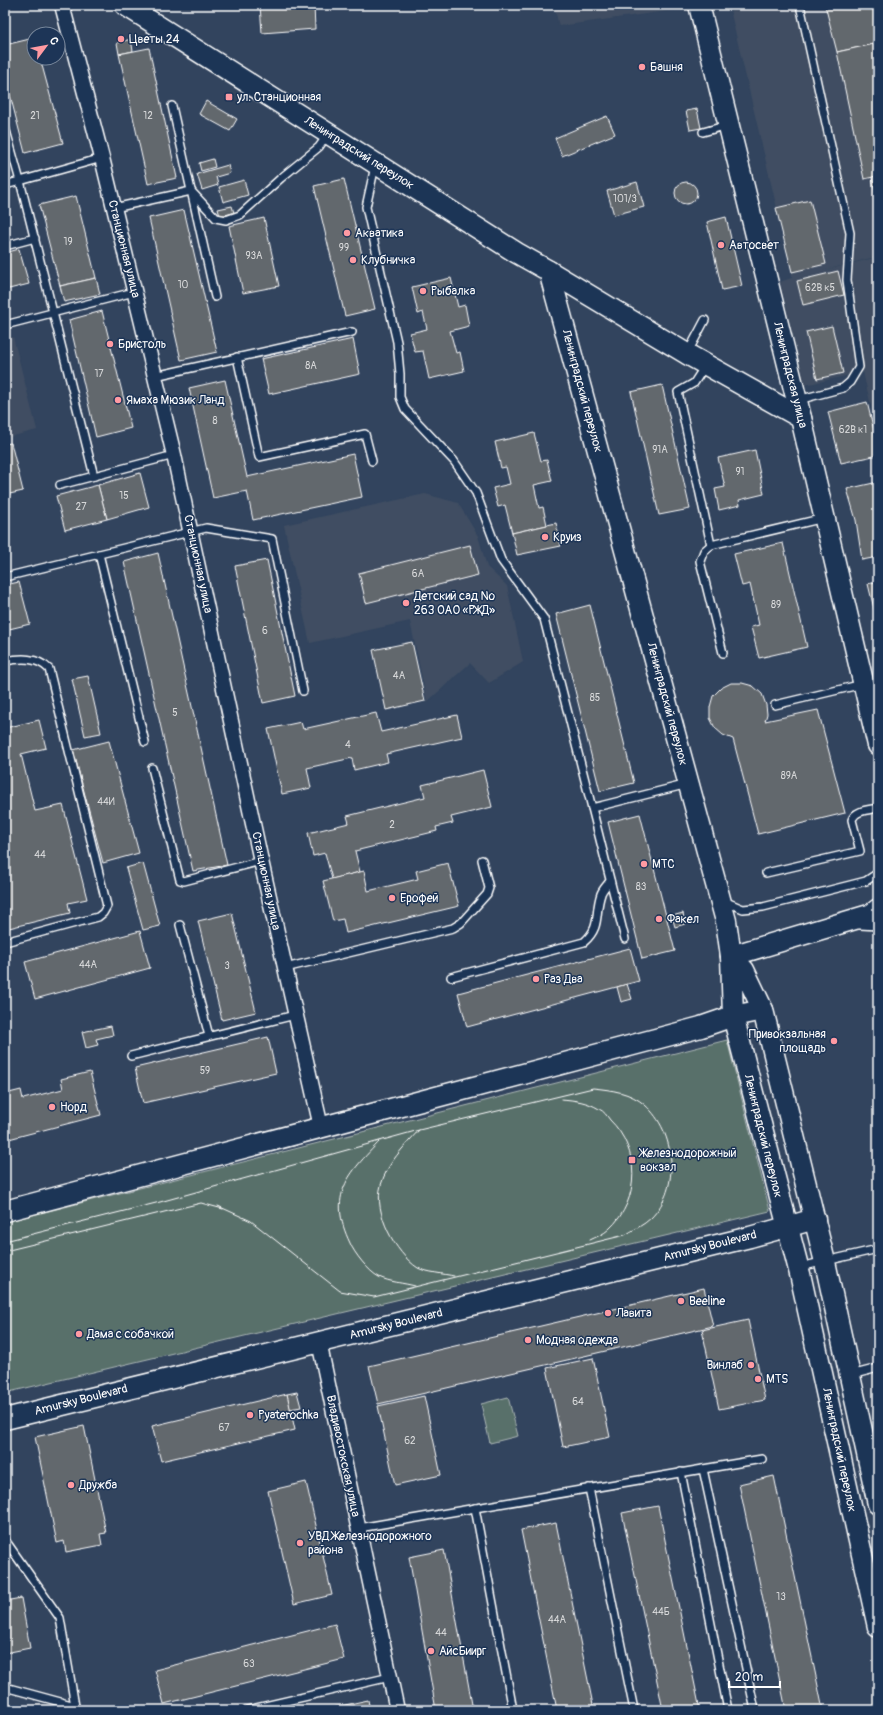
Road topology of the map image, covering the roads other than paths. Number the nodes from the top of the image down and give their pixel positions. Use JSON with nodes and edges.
{"nodes":[{"id":1,"x":62,"y":5,"type":"edge"},
{"id":2,"x":125,"y":5,"type":"edge"},
{"id":3,"x":699,"y":5,"type":"edge"},
{"id":4,"x":800,"y":5,"type":"edge"},
{"id":5,"x":172,"y":106,"type":"dead end"},
{"id":6,"x":729,"y":125,"type":"junction"},
{"id":7,"x":5,"y":128,"type":"edge"},
{"id":8,"x":703,"y":132,"type":"dead end"},
{"id":9,"x":329,"y":134,"type":"junction"},
{"id":10,"x":102,"y":158,"type":"junction"},
{"id":11,"x":375,"y":164,"type":"junction"},
{"id":12,"x":20,"y":181,"type":"junction"},
{"id":13,"x":5,"y":185,"type":"edge"},
{"id":14,"x":191,"y":191,"type":"junction"},
{"id":15,"x":114,"y":208,"type":"junction"},
{"id":16,"x":35,"y":238,"type":"junction"},
{"id":17,"x":5,"y":246,"type":"edge"},
{"id":18,"x":549,"y":271,"type":"junction"},
{"id":19,"x":134,"y":292,"type":"junction"},
{"id":20,"x":215,"y":297,"type":"dead end"},
{"id":21,"x":54,"y":313,"type":"junction"},
{"id":22,"x":705,"y":320,"type":"dead end"},
{"id":23,"x":5,"y":325,"type":"edge"},
{"id":24,"x":352,"y":332,"type":"dead end"},
{"id":25,"x":687,"y":354,"type":"junction"},
{"id":26,"x":237,"y":357,"type":"junction"},
{"id":27,"x":706,"y":365,"type":"junction"},
{"id":28,"x":155,"y":376,"type":"junction"},
{"id":29,"x":799,"y":409,"type":"junction"},
{"id":30,"x":174,"y":455,"type":"junction"},
{"id":31,"x":372,"y":461,"type":"dead end"},
{"id":32,"x":94,"y":476,"type":"junction"},
{"id":33,"x":60,"y":484,"type":"dead end"},
{"id":34,"x":824,"y":518,"type":"junction"},
{"id":35,"x":191,"y":531,"type":"junction"},
{"id":36,"x":711,"y":546,"type":"junction"},
{"id":37,"x":99,"y":554,"type":"junction"},
{"id":38,"x":5,"y":576,"type":"edge"},
{"id":39,"x":723,"y":653,"type":"dead end"},
{"id":40,"x":5,"y":661,"type":"edge"},
{"id":41,"x":864,"y":684,"type":"junction"},
{"id":42,"x":303,"y":691,"type":"dead end"},
{"id":43,"x":775,"y":705,"type":"dead end"},
{"id":44,"x":145,"y":742,"type":"dead end"},
{"id":45,"x":878,"y":745,"type":"edge"},
{"id":46,"x":152,"y":768,"type":"dead end"},
{"id":47,"x":689,"y":784,"type":"junction"},
{"id":48,"x":592,"y":808,"type":"junction"},
{"id":49,"x":878,"y":808,"type":"edge"},
{"id":50,"x":482,"y":860,"type":"dead end"},
{"id":51,"x":261,"y":861,"type":"junction"},
{"id":52,"x":766,"y":873,"type":"dead end"},
{"id":53,"x":878,"y":873,"type":"edge"},
{"id":54,"x":610,"y":881,"type":"junction"},
{"id":55,"x":720,"y":899,"type":"junction"},
{"id":56,"x":878,"y":909,"type":"edge"},
{"id":57,"x":840,"y":924,"type":"junction"},
{"id":58,"x":180,"y":925,"type":"dead end"},
{"id":59,"x":878,"y":926,"type":"edge"},
{"id":60,"x":625,"y":938,"type":"dead end"},
{"id":61,"x":5,"y":942,"type":"edge"},
{"id":62,"x":731,"y":956,"type":"junction"},
{"id":63,"x":285,"y":968,"type":"junction"},
{"id":64,"x":451,"y":977,"type":"dead end"},
{"id":65,"x":763,"y":1010,"type":"junction"},
{"id":66,"x":296,"y":1015,"type":"junction"},
{"id":67,"x":733,"y":1016,"type":"junction"},
{"id":68,"x":209,"y":1036,"type":"junction"},
{"id":69,"x":131,"y":1056,"type":"dead end"},
{"id":70,"x":321,"y":1127,"type":"junction"},
{"id":71,"x":5,"y":1211,"type":"edge"},
{"id":72,"x":815,"y":1219,"type":"junction"},
{"id":73,"x":786,"y":1226,"type":"junction"},
{"id":74,"x":878,"y":1249,"type":"edge"},
{"id":75,"x":825,"y":1262,"type":"junction"},
{"id":76,"x":797,"y":1268,"type":"junction"},
{"id":77,"x":319,"y":1342,"type":"junction"},
{"id":78,"x":878,"y":1368,"type":"edge"},
{"id":79,"x":850,"y":1375,"type":"junction"},
{"id":80,"x":5,"y":1419,"type":"edge"},
{"id":81,"x":762,"y":1459,"type":"dead end"},
{"id":82,"x":703,"y":1469,"type":"junction"},
{"id":83,"x":681,"y":1472,"type":"junction"},
{"id":84,"x":589,"y":1488,"type":"junction"},
{"id":85,"x":878,"y":1504,"type":"edge"},
{"id":86,"x":475,"y":1508,"type":"junction"},
{"id":87,"x":359,"y":1528,"type":"junction"},
{"id":88,"x":5,"y":1540,"type":"edge"},
{"id":89,"x":878,"y":1627,"type":"edge"},
{"id":90,"x":390,"y":1677,"type":"junction"},
{"id":91,"x":5,"y":1687,"type":"edge"},
{"id":92,"x":274,"y":1707,"type":"edge"},
{"id":93,"x":247,"y":1710,"type":"edge"},
{"id":94,"x":397,"y":1710,"type":"edge"},
{"id":95,"x":513,"y":1710,"type":"edge"},
{"id":96,"x":634,"y":1710,"type":"edge"},
{"id":97,"x":728,"y":1710,"type":"edge"},
{"id":98,"x":755,"y":1710,"type":"edge"}],
"edges":[{"from":1,"to":10,"type":"street","name":"Станционная улица"},
{"from":2,"to":9,"type":"street","name":"Ленинградский переулок"},
{"from":3,"to":6,"type":"street","name":"Ленинградская улица"},
{"from":4,"to":29,"type":"lane"},
{"from":5,"to":14,"type":"lane"},
{"from":6,"to":8,"type":"lane"},
{"from":6,"to":29,"type":"street","name":"Ленинградская улица"},
{"from":7,"to":12,"type":"lane"},
{"from":9,"to":11,"type":"street","name":"Ленинградский переулок"},
{"from":9,"to":14,"type":"lane"},
{"from":10,"to":12,"type":"lane"},
{"from":10,"to":15,"type":"street","name":"Станционная улица"},
{"from":11,"to":18,"type":"street","name":"Ленинградский переулок"},
{"from":11,"to":48,"type":"lane"},
{"from":12,"to":13,"type":"lane"},
{"from":12,"to":16,"type":"lane"},
{"from":14,"to":15,"type":"lane"},
{"from":14,"to":20,"type":"lane"},
{"from":15,"to":19,"type":"street","name":"Станционная улица"},
{"from":16,"to":17,"type":"lane"},
{"from":16,"to":21,"type":"lane"},
{"from":18,"to":25,"type":"street"},
{"from":18,"to":47,"type":"street","name":"Ленинградский переулок"},
{"from":19,"to":21,"type":"lane"},
{"from":19,"to":28,"type":"street","name":"Станционная улица"},
{"from":21,"to":23,"type":"lane"},
{"from":21,"to":32,"type":"lane"},
{"from":22,"to":25,"type":"lane"},
{"from":24,"to":26,"type":"lane"},
{"from":25,"to":27,"type":"street"},
{"from":26,"to":28,"type":"lane"},
{"from":26,"to":31,"type":"lane"},
{"from":27,"to":29,"type":"street"},
{"from":27,"to":36,"type":"lane"},
{"from":28,"to":30,"type":"street","name":"Станционная улица"},
{"from":29,"to":34,"type":"street","name":"Ленинградская улица"},
{"from":30,"to":32,"type":"lane"},
{"from":30,"to":35,"type":"street","name":"Станционная улица"},
{"from":32,"to":33,"type":"lane"},
{"from":34,"to":36,"type":"lane"},
{"from":34,"to":41,"type":"street","name":"Ленинградская улица"},
{"from":35,"to":37,"type":"lane"},
{"from":35,"to":42,"type":"lane"},
{"from":35,"to":51,"type":"street","name":"Станционная улица"},
{"from":36,"to":39,"type":"lane"},
{"from":37,"to":38,"type":"lane"},
{"from":37,"to":44,"type":"lane"},
{"from":40,"to":61,"type":"lane"},
{"from":41,"to":43,"type":"lane"},
{"from":41,"to":45,"type":"street","name":"Ленинградская улица"},
{"from":46,"to":51,"type":"lane"},
{"from":47,"to":48,"type":"lane"},
{"from":47,"to":55,"type":"street","name":"Ленинградский переулок"},
{"from":48,"to":54,"type":"lane"},
{"from":49,"to":52,"type":"lane"},
{"from":50,"to":63,"type":"lane"},
{"from":51,"to":63,"type":"street","name":"Станционная улица"},
{"from":53,"to":55,"type":"lane"},
{"from":54,"to":60,"type":"lane"},
{"from":54,"to":64,"type":"lane"},
{"from":55,"to":62,"type":"street","name":"Ленинградский переулок"},
{"from":56,"to":57,"type":"street"},
{"from":57,"to":59,"type":"lane"},
{"from":57,"to":62,"type":"street"},
{"from":58,"to":68,"type":"lane"},
{"from":62,"to":65,"type":"street"},
{"from":62,"to":67,"type":"street","name":"Ленинградский переулок"},
{"from":63,"to":66,"type":"street","name":"Станционная улица"},
{"from":65,"to":67,"type":"street"},
{"from":65,"to":72,"type":"street"},
{"from":66,"to":68,"type":"lane"},
{"from":66,"to":70,"type":"street","name":"Станционная улица"},
{"from":67,"to":70,"type":"street"},
{"from":67,"to":73,"type":"street","name":"Ленинградский переулок"},
{"from":68,"to":69,"type":"lane"},
{"from":70,"to":71,"type":"street"},
{"from":72,"to":73,"type":"street","name":"Amursky Boulevard"},
{"from":72,"to":75,"type":"street"},
{"from":73,"to":76,"type":"street","name":"Ленинградский переулок"},
{"from":73,"to":77,"type":"street","name":"Amursky Boulevard"},
{"from":74,"to":75,"type":"lane"},
{"from":75,"to":76,"type":"lane"},
{"from":75,"to":79,"type":"street"},
{"from":76,"to":89,"type":"street","name":"Ленинградский переулок"},
{"from":77,"to":80,"type":"street","name":"Amursky Boulevard"},
{"from":77,"to":87,"type":"street","name":"Владивостокская улица"},
{"from":78,"to":79,"type":"lane"},
{"from":79,"to":85,"type":"street"},
{"from":81,"to":82,"type":"lane"},
{"from":82,"to":83,"type":"lane"},
{"from":82,"to":98,"type":"lane"},
{"from":83,"to":84,"type":"lane"},
{"from":83,"to":97,"type":"lane"},
{"from":84,"to":86,"type":"lane"},
{"from":84,"to":96,"type":"lane"},
{"from":86,"to":87,"type":"lane"},
{"from":86,"to":95,"type":"lane"},
{"from":87,"to":90,"type":"street","name":"Владивостокская улица"},
{"from":88,"to":91,"type":"lane"},
{"from":90,"to":92,"type":"lane"},
{"from":90,"to":94,"type":"street","name":"Владивостокская улица"},
{"from":92,"to":93,"type":"lane"}]}
